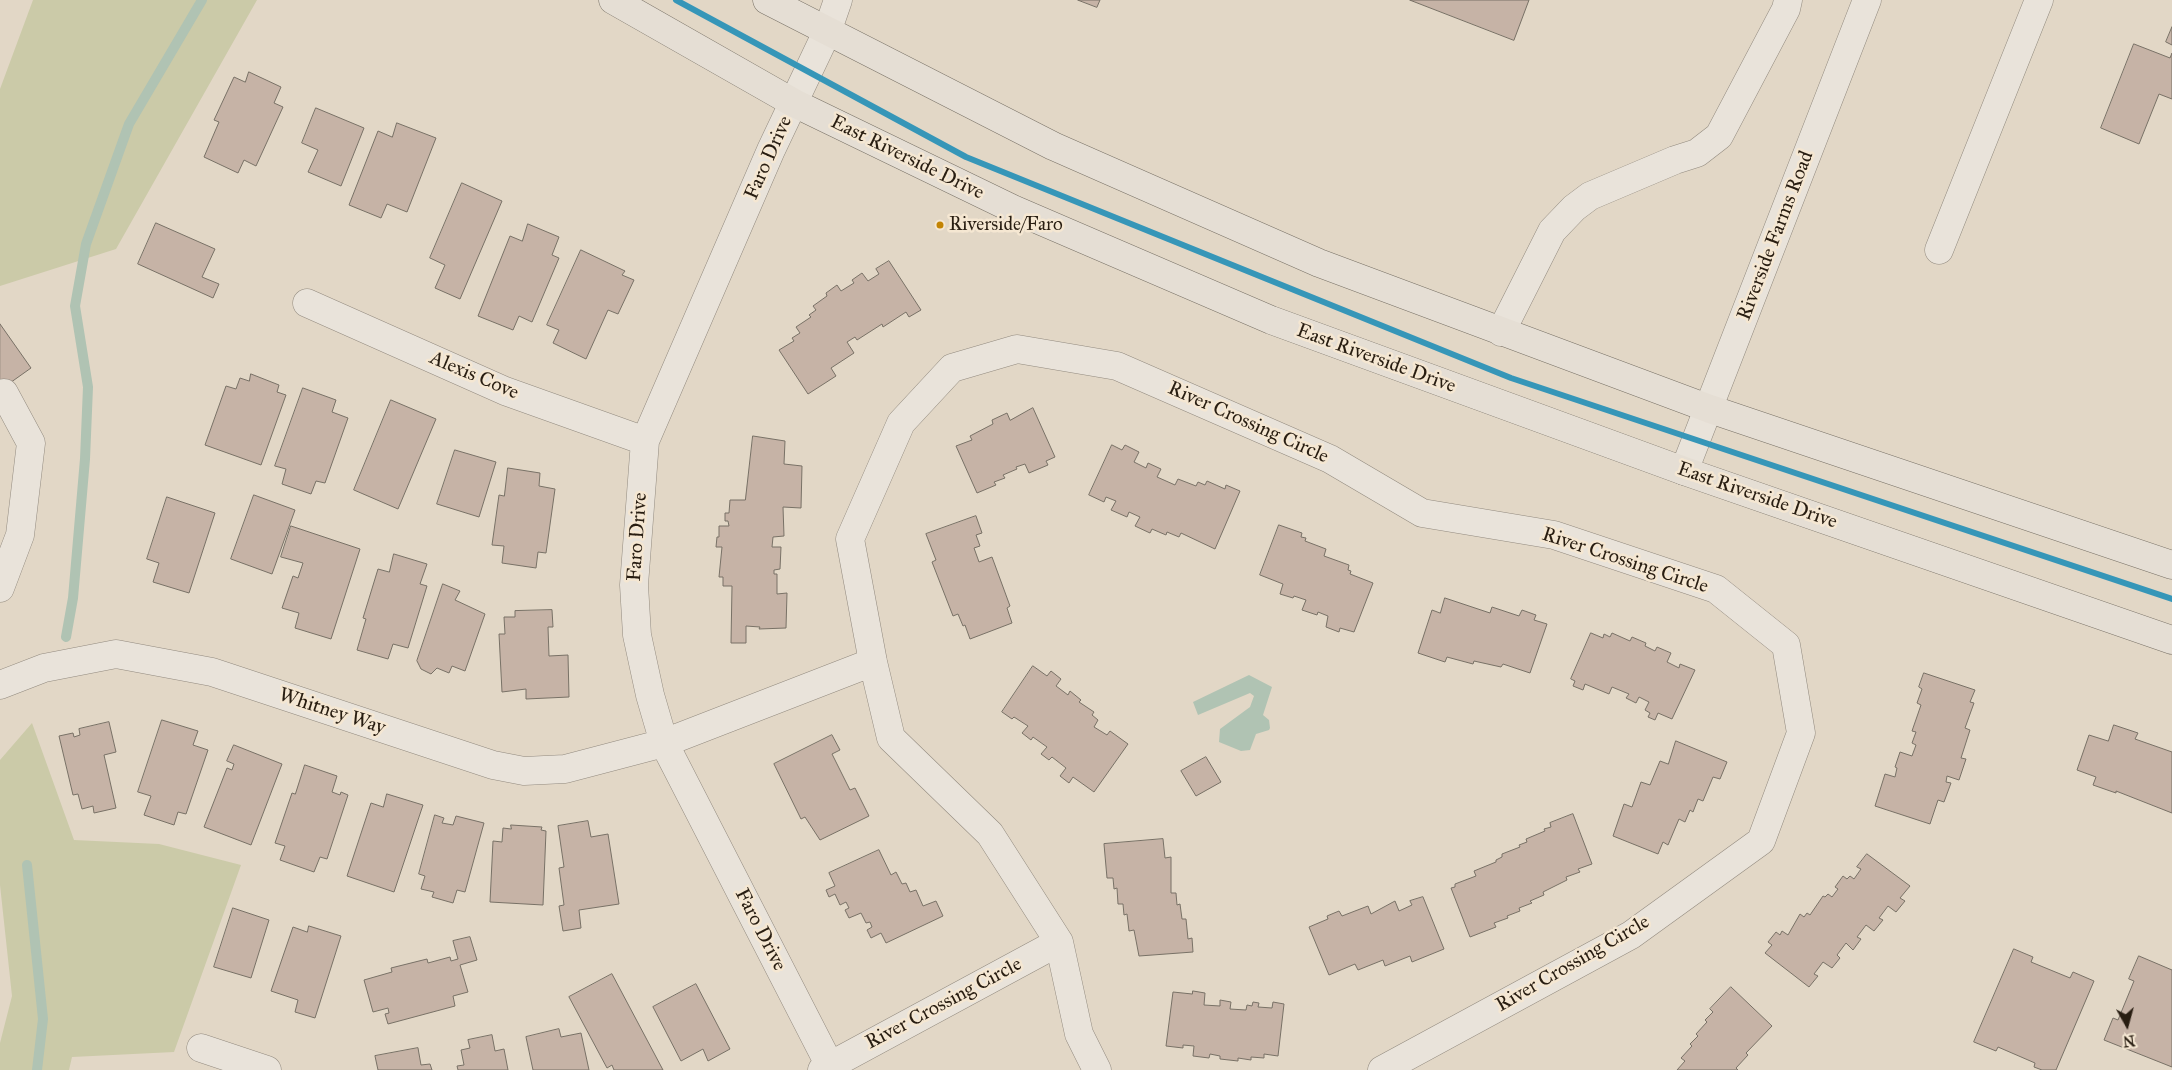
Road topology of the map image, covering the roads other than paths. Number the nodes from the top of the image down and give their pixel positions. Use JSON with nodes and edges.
{"nodes":[{"id":1,"x":613,"y":0,"type":"edge"},
{"id":2,"x":767,"y":0,"type":"edge"},
{"id":3,"x":838,"y":0,"type":"edge"},
{"id":4,"x":1788,"y":0,"type":"edge"},
{"id":5,"x":1867,"y":0,"type":"edge"},
{"id":6,"x":2039,"y":0,"type":"edge"},
{"id":7,"x":826,"y":32,"type":"junction"},
{"id":8,"x":794,"y":104,"type":"junction"},
{"id":9,"x":1939,"y":250,"type":"dead end"},
{"id":10,"x":307,"y":303,"type":"dead end"},
{"id":11,"x":1501,"y":332,"type":"junction"},
{"id":12,"x":4,"y":392,"type":"dead end"},
{"id":13,"x":1710,"y":409,"type":"junction"},
{"id":14,"x":645,"y":441,"type":"junction"},
{"id":15,"x":1684,"y":471,"type":"junction"},
{"id":16,"x":2172,"y":565,"type":"edge"},
{"id":17,"x":0,"y":588,"type":"edge"},
{"id":18,"x":2172,"y":640,"type":"edge"},
{"id":19,"x":873,"y":662,"type":"junction"},
{"id":20,"x":0,"y":685,"type":"edge"},
{"id":21,"x":664,"y":743,"type":"junction"},
{"id":22,"x":1059,"y":942,"type":"junction"},
{"id":23,"x":201,"y":1048,"type":"dead end"},
{"id":24,"x":250,"y":1067,"type":"edge"},
{"id":25,"x":828,"y":1069,"type":"edge"},
{"id":26,"x":1097,"y":1070,"type":"edge"},
{"id":27,"x":1382,"y":1070,"type":"edge"}],
"edges":[{"from":1,"to":8,"type":"main road","name":"East Riverside Drive"},
{"from":2,"to":7,"type":"main road"},
{"from":3,"to":7,"type":"street","name":"Faro Drive"},
{"from":4,"to":11,"type":"street"},
{"from":5,"to":13,"type":"street","name":"Riverside Farms Road"},
{"from":6,"to":9,"type":"street"},
{"from":7,"to":8,"type":"street","name":"Faro Drive"},
{"from":7,"to":11,"type":"main road"},
{"from":8,"to":14,"type":"street","name":"Faro Drive"},
{"from":8,"to":15,"type":"main road","name":"East Riverside Drive"},
{"from":10,"to":14,"type":"street","name":"Alexis Cove"},
{"from":11,"to":13,"type":"main road"},
{"from":12,"to":17,"type":"street"},
{"from":13,"to":15,"type":"street","name":"Riverside Farms Road"},
{"from":13,"to":16,"type":"main road"},
{"from":14,"to":21,"type":"street","name":"Faro Drive"},
{"from":15,"to":18,"type":"main road","name":"East Riverside Drive"},
{"from":19,"to":21,"type":"street"},
{"from":19,"to":22,"type":"street","name":"River Crossing Circle"},
{"from":19,"to":27,"type":"street","name":"River Crossing Circle"},
{"from":20,"to":21,"type":"street","name":"Whitney Way"},
{"from":21,"to":25,"type":"street","name":"Faro Drive"},
{"from":22,"to":25,"type":"street","name":"River Crossing Circle"},
{"from":22,"to":26,"type":"street","name":"River Crossing Circle"},
{"from":23,"to":24,"type":"street"}]}
